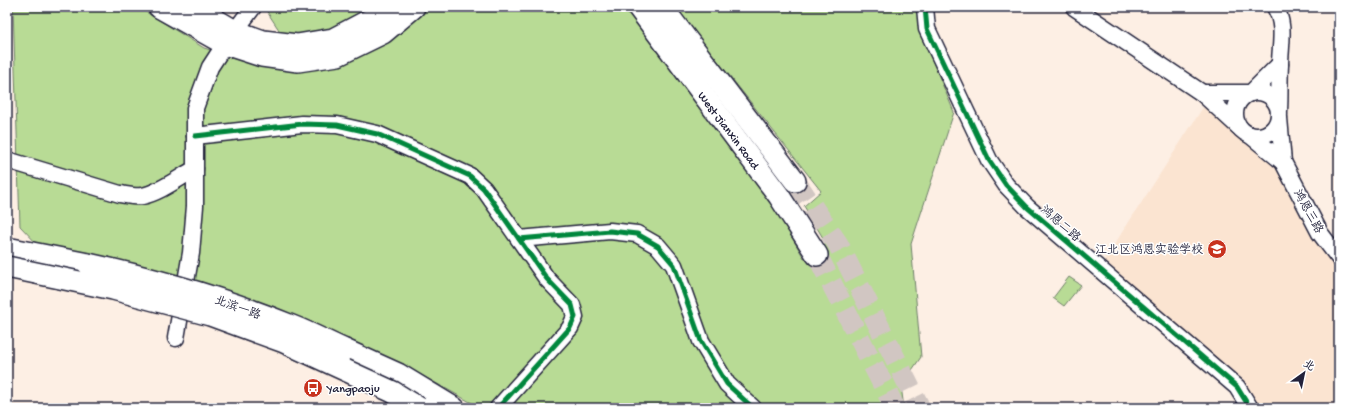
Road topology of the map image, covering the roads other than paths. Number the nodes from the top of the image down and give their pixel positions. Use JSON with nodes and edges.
{"nodes":[{"id":1,"x":159,"y":7,"type":"edge"},
{"id":2,"x":194,"y":7,"type":"edge"},
{"id":3,"x":254,"y":7,"type":"edge"},
{"id":4,"x":385,"y":7,"type":"edge"},
{"id":5,"x":414,"y":7,"type":"edge"},
{"id":6,"x":638,"y":7,"type":"edge"},
{"id":7,"x":662,"y":7,"type":"edge"},
{"id":8,"x":924,"y":7,"type":"edge"},
{"id":9,"x":1074,"y":7,"type":"edge"},
{"id":10,"x":1275,"y":7,"type":"edge"},
{"id":11,"x":230,"y":37,"type":"junction"},
{"id":12,"x":1280,"y":64,"type":"junction"},
{"id":13,"x":1251,"y":92,"type":"junction"},
{"id":14,"x":1202,"y":93,"type":"junction"},
{"id":15,"x":1279,"y":115,"type":"junction"},
{"id":16,"x":1244,"y":131,"type":"junction"},
{"id":17,"x":194,"y":136,"type":"junction"},
{"id":18,"x":7,"y":160,"type":"edge"},
{"id":19,"x":1283,"y":162,"type":"junction"},
{"id":20,"x":195,"y":169,"type":"junction"},
{"id":21,"x":795,"y":181,"type":"tunnel mouth"},
{"id":22,"x":519,"y":239,"type":"junction"},
{"id":23,"x":817,"y":255,"type":"tunnel mouth"},
{"id":24,"x":1339,"y":258,"type":"edge"},
{"id":25,"x":7,"y":259,"type":"edge"},
{"id":26,"x":176,"y":338,"type":"dead end"},
{"id":27,"x":419,"y":408,"type":"edge"},
{"id":28,"x":454,"y":408,"type":"edge"},
{"id":29,"x":498,"y":408,"type":"edge"},
{"id":30,"x":753,"y":408,"type":"edge"},
{"id":31,"x":1250,"y":408,"type":"edge"}],
"edges":[{"from":1,"to":11,"type":"main road"},
{"from":2,"to":11,"type":"main road"},
{"from":3,"to":11,"type":"street"},
{"from":4,"to":11,"type":"main road"},
{"from":5,"to":11,"type":"main road"},
{"from":6,"to":23,"type":"main road","name":"West Jianxin Road"},
{"from":7,"to":21,"type":"main road","name":"West Jianxin Road"},
{"from":8,"to":31,"type":"street","name":"鸿恩二路"},
{"from":9,"to":14,"type":"street"},
{"from":10,"to":12,"type":"street"},
{"from":11,"to":17,"type":"street"},
{"from":12,"to":13,"type":"street"},
{"from":12,"to":15,"type":"street"},
{"from":13,"to":14,"type":"street"},
{"from":13,"to":15,"type":"street"},
{"from":13,"to":16,"type":"street"},
{"from":14,"to":16,"type":"street"},
{"from":15,"to":16,"type":"street"},
{"from":15,"to":19,"type":"street"},
{"from":16,"to":19,"type":"street"},
{"from":17,"to":20,"type":"street"},
{"from":17,"to":22,"type":"street"},
{"from":18,"to":20,"type":"street"},
{"from":19,"to":24,"type":"street","name":"鸿恩三路"},
{"from":20,"to":26,"type":"street"},
{"from":22,"to":29,"type":"street"},
{"from":22,"to":30,"type":"street"},
{"from":25,"to":27,"type":"main road","name":"北滨一路","bridge":true},
{"from":25,"to":28,"type":"main road","name":"北滨一路","bridge":true}]}
